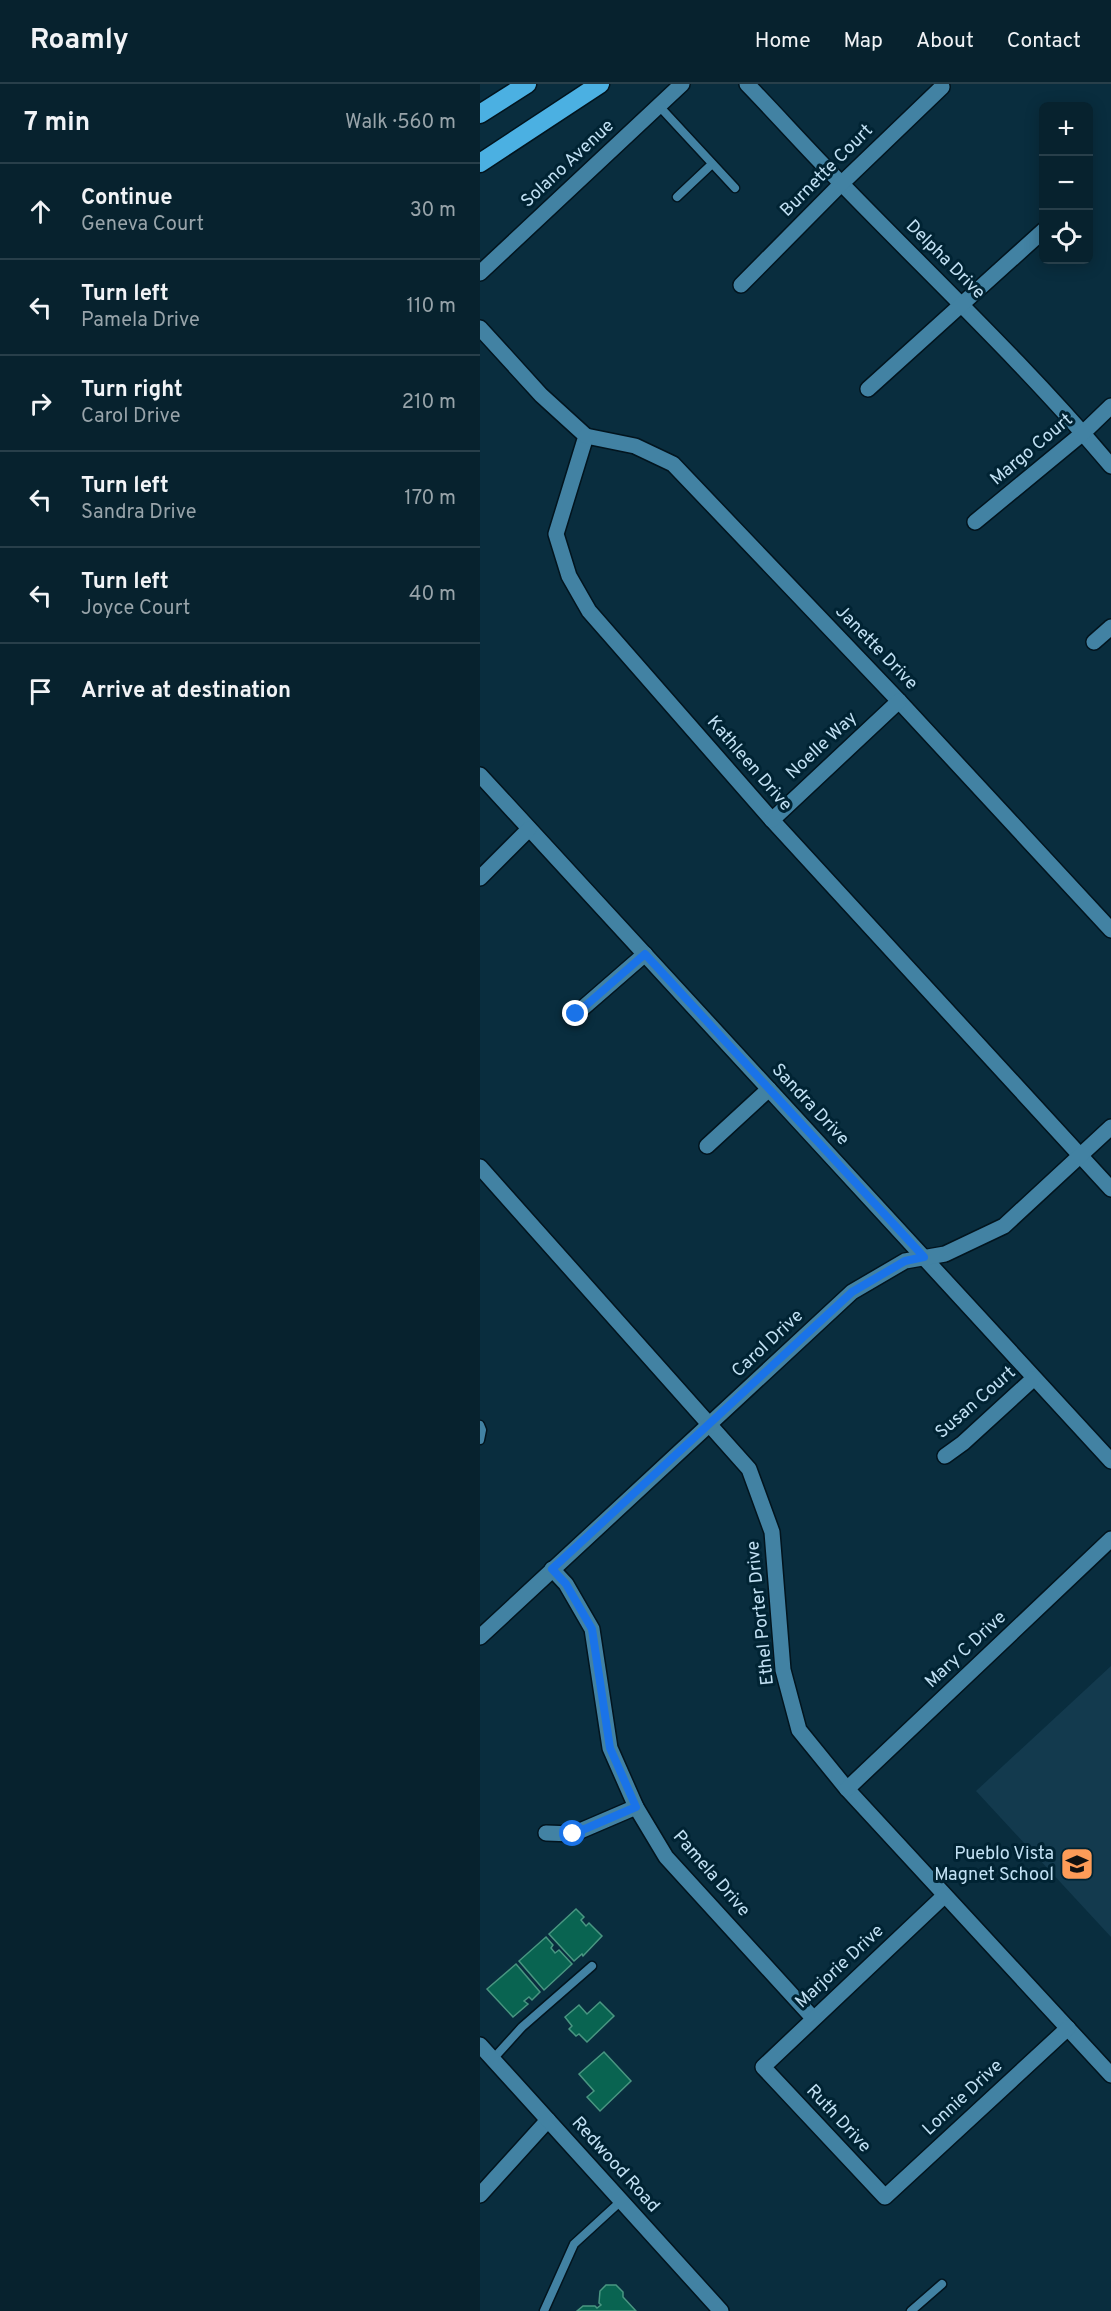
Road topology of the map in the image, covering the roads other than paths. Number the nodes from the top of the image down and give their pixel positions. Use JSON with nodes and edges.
{"nodes":[{"id":1,"x":527,"y":84,"type":"edge"},
{"id":2,"x":600,"y":84,"type":"edge"},
{"id":3,"x":682,"y":84,"type":"edge"},
{"id":4,"x":747,"y":84,"type":"edge"},
{"id":5,"x":942,"y":87,"type":"dead end"},
{"id":6,"x":659,"y":105,"type":"junction"},
{"id":7,"x":480,"y":114,"type":"edge"},
{"id":8,"x":538,"y":127,"type":"junction"},
{"id":9,"x":480,"y":163,"type":"edge"},
{"id":10,"x":712,"y":164,"type":"junction"},
{"id":11,"x":480,"y":170,"type":"edge"},
{"id":12,"x":842,"y":184,"type":"junction"},
{"id":13,"x":735,"y":188,"type":"dead end"},
{"id":14,"x":678,"y":196,"type":"dead end"},
{"id":15,"x":1039,"y":234,"type":"edge"},
{"id":16,"x":480,"y":273,"type":"edge"},
{"id":17,"x":741,"y":285,"type":"dead end"},
{"id":18,"x":961,"y":303,"type":"junction"},
{"id":19,"x":480,"y":328,"type":"edge"},
{"id":20,"x":868,"y":389,"type":"dead end"},
{"id":21,"x":1111,"y":406,"type":"edge"},
{"id":22,"x":1083,"y":433,"type":"junction"},
{"id":23,"x":586,"y":436,"type":"junction"},
{"id":24,"x":1111,"y":466,"type":"edge"},
{"id":25,"x":975,"y":522,"type":"dead end"},
{"id":26,"x":1111,"y":627,"type":"edge"},
{"id":27,"x":1094,"y":642,"type":"dead end"},
{"id":28,"x":899,"y":701,"type":"junction"},
{"id":29,"x":480,"y":775,"type":"edge"},
{"id":30,"x":772,"y":820,"type":"junction"},
{"id":31,"x":529,"y":829,"type":"junction"},
{"id":32,"x":480,"y":878,"type":"edge"},
{"id":33,"x":1111,"y":930,"type":"edge"},
{"id":34,"x":645,"y":954,"type":"junction"},
{"id":35,"x":576,"y":1014,"type":"dead end"},
{"id":36,"x":770,"y":1089,"type":"junction"},
{"id":37,"x":1111,"y":1127,"type":"edge"},
{"id":38,"x":707,"y":1146,"type":"dead end"},
{"id":39,"x":1080,"y":1156,"type":"junction"},
{"id":40,"x":480,"y":1167,"type":"edge"},
{"id":41,"x":1111,"y":1189,"type":"edge"},
{"id":42,"x":924,"y":1257,"type":"junction"},
{"id":43,"x":1033,"y":1378,"type":"junction"},
{"id":44,"x":710,"y":1424,"type":"junction"},
{"id":45,"x":480,"y":1425,"type":"edge"},
{"id":46,"x":480,"y":1440,"type":"edge"},
{"id":47,"x":945,"y":1456,"type":"dead end"},
{"id":48,"x":1111,"y":1461,"type":"edge"},
{"id":49,"x":1111,"y":1539,"type":"edge"},
{"id":50,"x":552,"y":1569,"type":"junction"},
{"id":51,"x":480,"y":1637,"type":"edge"},
{"id":52,"x":847,"y":1790,"type":"junction"},
{"id":53,"x":636,"y":1807,"type":"junction"},
{"id":54,"x":546,"y":1833,"type":"dead end"},
{"id":55,"x":944,"y":1896,"type":"junction"},
{"id":56,"x":592,"y":1966,"type":"dead end"},
{"id":57,"x":813,"y":2018,"type":"junction"},
{"id":58,"x":1068,"y":2028,"type":"junction"},
{"id":59,"x":480,"y":2045,"type":"edge"},
{"id":60,"x":493,"y":2059,"type":"junction"},
{"id":61,"x":763,"y":2067,"type":"joint"},
{"id":62,"x":1111,"y":2075,"type":"edge"},
{"id":63,"x":548,"y":2120,"type":"junction"},
{"id":64,"x":480,"y":2195,"type":"edge"},
{"id":65,"x":885,"y":2197,"type":"joint"},
{"id":66,"x":621,"y":2200,"type":"junction"},
{"id":67,"x":942,"y":2284,"type":"dead end"},
{"id":68,"x":544,"y":2311,"type":"edge"},
{"id":69,"x":721,"y":2311,"type":"edge"},
{"id":70,"x":911,"y":2311,"type":"edge"}],
"edges":[{"from":1,"to":7,"type":"highway"},
{"from":2,"to":8,"type":"highway"},
{"from":3,"to":6,"type":"street","name":"Solano Avenue"},
{"from":4,"to":12,"type":"street","name":"Delpha Drive"},
{"from":5,"to":12,"type":"street","name":"Burnette Court"},
{"from":6,"to":10,"type":"lane"},
{"from":6,"to":16,"type":"street","name":"Solano Avenue"},
{"from":8,"to":9,"type":"highway"},
{"from":8,"to":11,"type":"highway"},
{"from":10,"to":13,"type":"lane"},
{"from":10,"to":14,"type":"lane"},
{"from":12,"to":17,"type":"street","name":"Burnette Court"},
{"from":12,"to":18,"type":"street","name":"Delpha Drive"},
{"from":15,"to":18,"type":"street"},
{"from":18,"to":20,"type":"street"},
{"from":18,"to":22,"type":"street","name":"Delpha Drive"},
{"from":19,"to":23,"type":"street"},
{"from":21,"to":22,"type":"street","name":"Margo Court"},
{"from":22,"to":24,"type":"street","name":"Delpha Drive"},
{"from":22,"to":25,"type":"street","name":"Margo Court"},
{"from":23,"to":28,"type":"street","name":"Janette Drive"},
{"from":23,"to":30,"type":"street","name":"Kathleen Drive"},
{"from":26,"to":27,"type":"street"},
{"from":28,"to":30,"type":"street","name":"Noelle Way"},
{"from":28,"to":33,"type":"street","name":"Janette Drive"},
{"from":29,"to":31,"type":"street","name":"Sandra Drive"},
{"from":30,"to":39,"type":"street","name":"Kathleen Drive"},
{"from":31,"to":32,"type":"street"},
{"from":31,"to":34,"type":"street","name":"Sandra Drive"},
{"from":34,"to":35,"type":"street"},
{"from":34,"to":36,"type":"street","name":"Sandra Drive"},
{"from":36,"to":38,"type":"street"},
{"from":36,"to":42,"type":"street","name":"Sandra Drive"},
{"from":37,"to":39,"type":"street","name":"Carol Drive"},
{"from":39,"to":41,"type":"street","name":"Kathleen Drive"},
{"from":39,"to":42,"type":"street","name":"Carol Drive"},
{"from":40,"to":44,"type":"street","name":"Ethel Porter Drive"},
{"from":42,"to":43,"type":"street","name":"Sandra Drive"},
{"from":42,"to":44,"type":"street","name":"Carol Drive"},
{"from":43,"to":47,"type":"street","name":"Susan Court"},
{"from":43,"to":48,"type":"street","name":"Sandra Drive"},
{"from":44,"to":50,"type":"street","name":"Carol Drive"},
{"from":44,"to":52,"type":"street","name":"Ethel Porter Drive"},
{"from":45,"to":46,"type":"lane"},
{"from":49,"to":52,"type":"street","name":"Mary C Drive"},
{"from":50,"to":51,"type":"street","name":"Carol Drive"},
{"from":50,"to":53,"type":"street","name":"Pamela Drive"},
{"from":52,"to":55,"type":"street","name":"Ethel Porter Drive"},
{"from":53,"to":54,"type":"street"},
{"from":53,"to":57,"type":"street","name":"Pamela Drive"},
{"from":55,"to":57,"type":"street","name":"Marjorie Drive"},
{"from":55,"to":58,"type":"street","name":"Ethel Porter Drive"},
{"from":56,"to":60,"type":"lane"},
{"from":57,"to":61,"type":"street","name":"Marjorie Drive"},
{"from":58,"to":62,"type":"street","name":"Ethel Porter Drive"},
{"from":58,"to":65,"type":"street","name":"Lonnie Drive"},
{"from":59,"to":60,"type":"street","name":"Redwood Road"},
{"from":60,"to":63,"type":"street","name":"Redwood Road"},
{"from":61,"to":65,"type":"street","name":"Ruth Drive"},
{"from":63,"to":64,"type":"street"},
{"from":63,"to":66,"type":"street","name":"Redwood Road"},
{"from":66,"to":68,"type":"lane"},
{"from":66,"to":69,"type":"street","name":"Redwood Road"},
{"from":67,"to":70,"type":"lane"}]}
